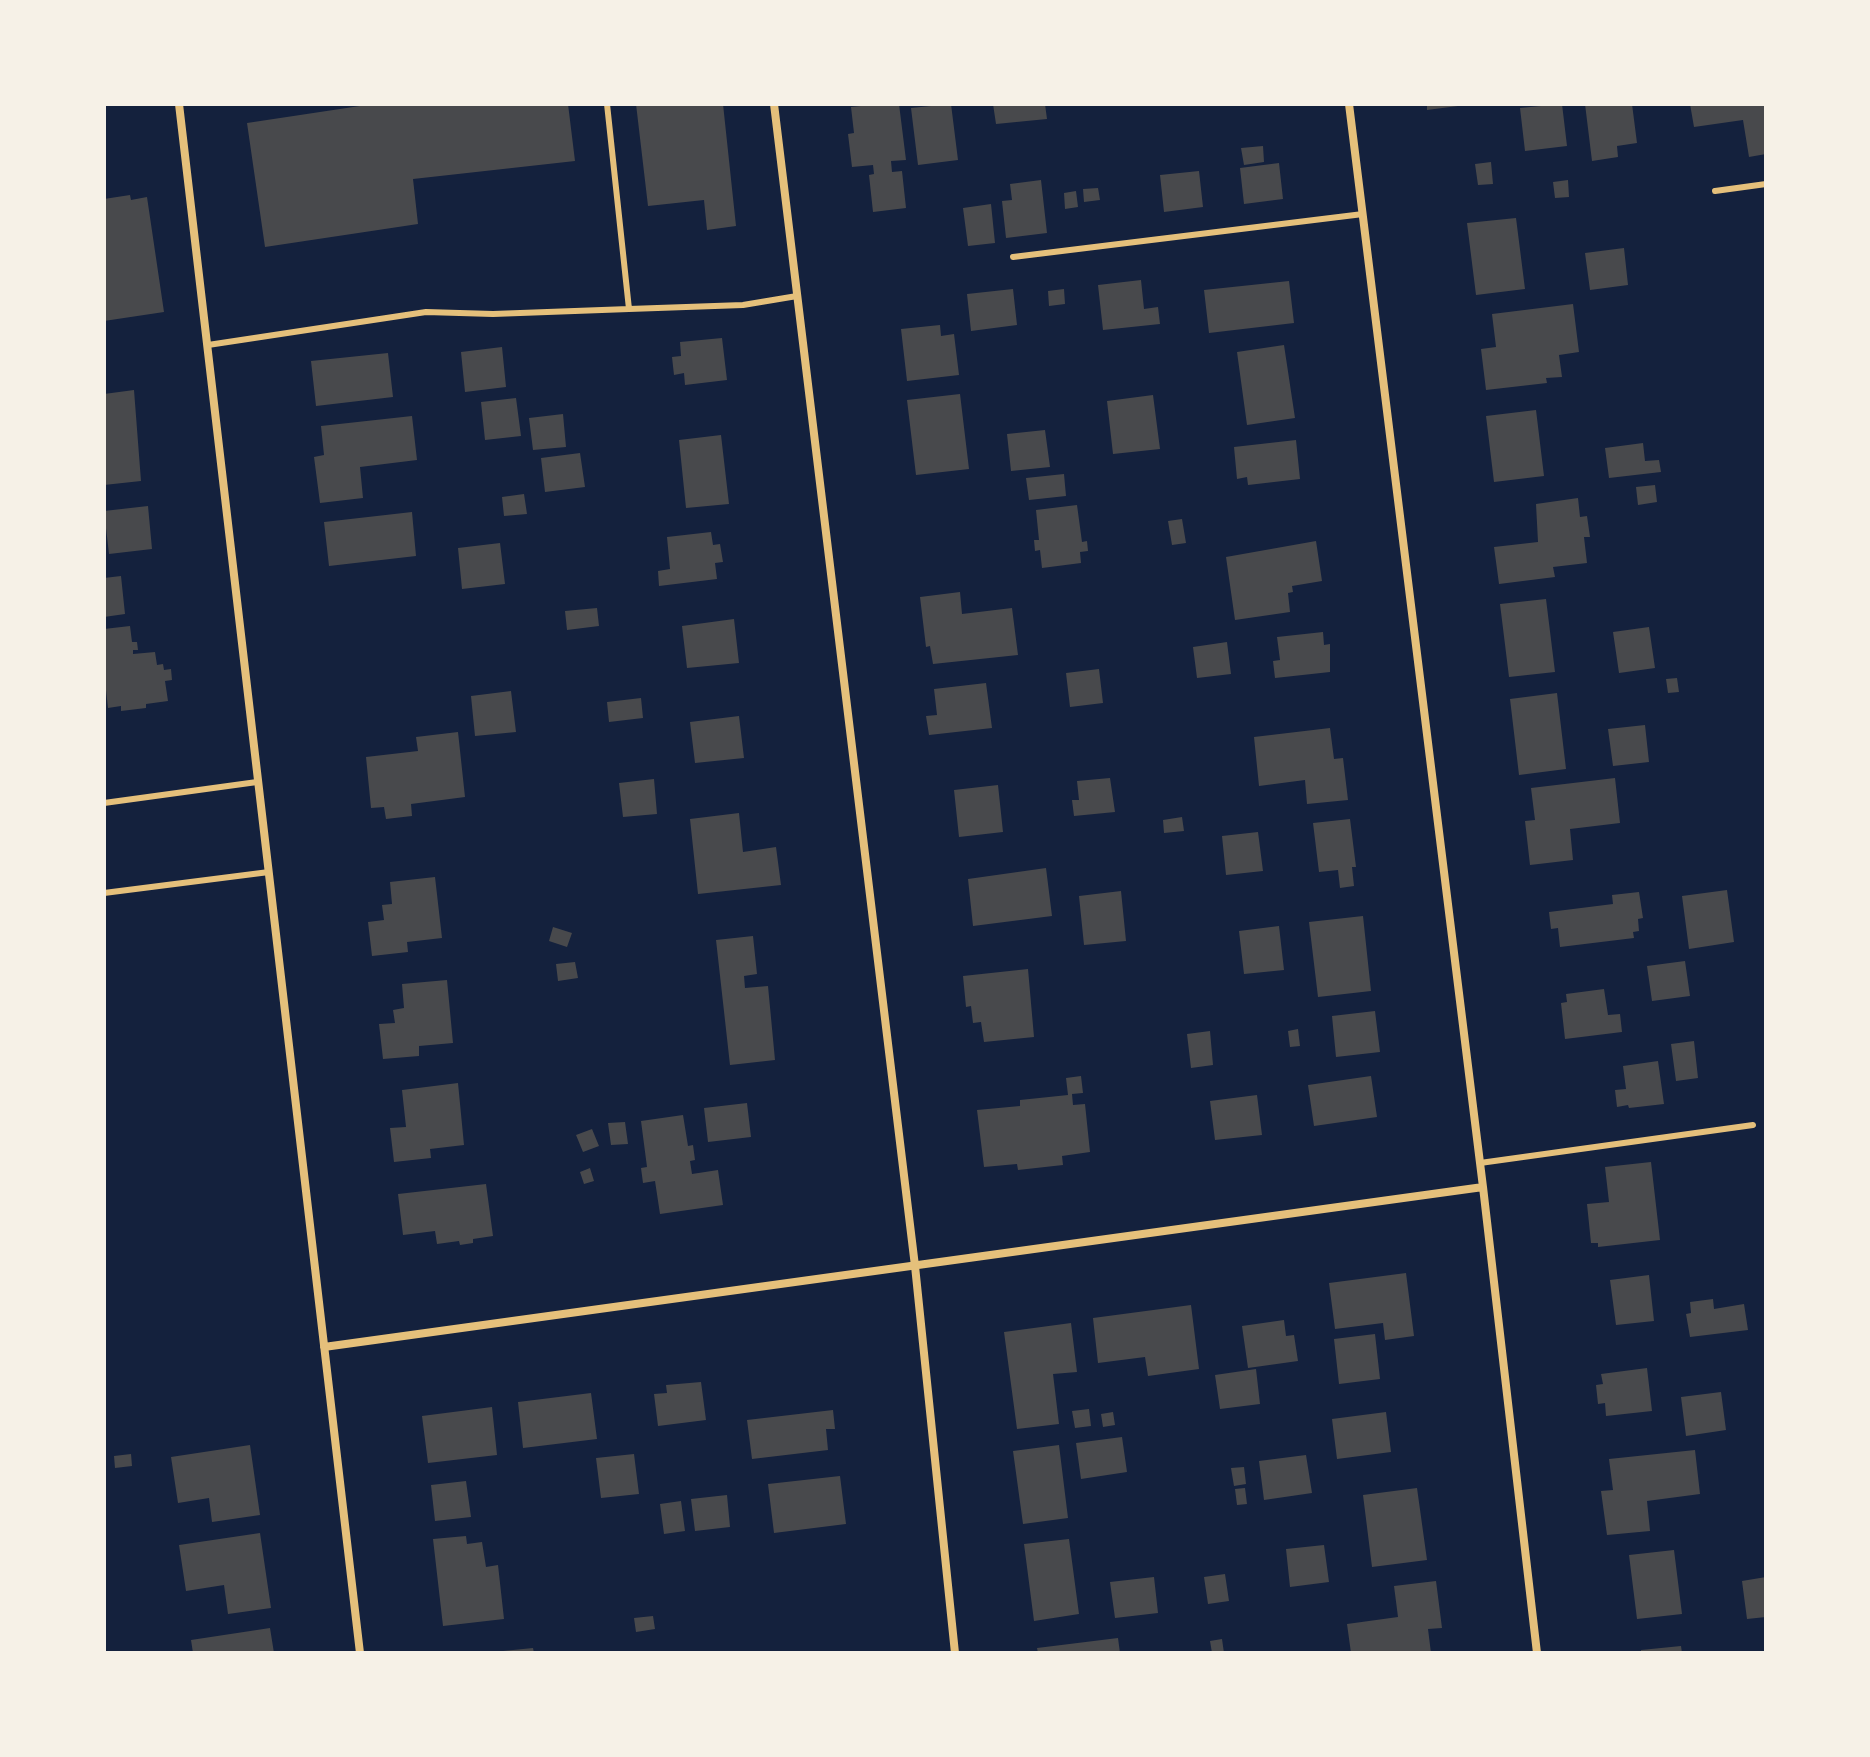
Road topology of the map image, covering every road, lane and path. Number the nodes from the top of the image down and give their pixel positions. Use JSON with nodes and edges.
{"nodes":[{"id":1,"x":179,"y":104,"type":"edge"},
{"id":2,"x":607,"y":104,"type":"edge"},
{"id":3,"x":774,"y":104,"type":"edge"},
{"id":4,"x":1349,"y":104,"type":"edge"},
{"id":5,"x":1766,"y":184,"type":"edge"},
{"id":6,"x":1715,"y":191,"type":"dead end"},
{"id":7,"x":1363,"y":214,"type":"junction"},
{"id":8,"x":1013,"y":257,"type":"dead end"},
{"id":9,"x":797,"y":296,"type":"junction"},
{"id":10,"x":629,"y":309,"type":"junction"},
{"id":11,"x":208,"y":345,"type":"junction"},
{"id":12,"x":257,"y":782,"type":"junction"},
{"id":13,"x":104,"y":803,"type":"edge"},
{"id":14,"x":269,"y":872,"type":"junction"},
{"id":15,"x":104,"y":893,"type":"edge"},
{"id":16,"x":1753,"y":1125,"type":"dead end"},
{"id":17,"x":1480,"y":1163,"type":"junction"},
{"id":18,"x":1483,"y":1187,"type":"junction"},
{"id":19,"x":915,"y":1266,"type":"junction"},
{"id":20,"x":324,"y":1347,"type":"junction"},
{"id":21,"x":360,"y":1653,"type":"edge"},
{"id":22,"x":955,"y":1653,"type":"edge"},
{"id":23,"x":1537,"y":1653,"type":"edge"}],
"edges":[{"from":1,"to":11,"type":"street"},
{"from":2,"to":10,"type":"lane"},
{"from":3,"to":9,"type":"street"},
{"from":4,"to":7,"type":"street"},
{"from":5,"to":6,"type":"lane"},
{"from":7,"to":8,"type":"lane"},
{"from":7,"to":17,"type":"street"},
{"from":9,"to":10,"type":"lane"},
{"from":9,"to":19,"type":"street"},
{"from":10,"to":11,"type":"lane"},
{"from":11,"to":12,"type":"street"},
{"from":12,"to":13,"type":"lane"},
{"from":12,"to":14,"type":"street"},
{"from":14,"to":15,"type":"lane"},
{"from":14,"to":20,"type":"street"},
{"from":16,"to":17,"type":"lane"},
{"from":17,"to":18,"type":"street"},
{"from":18,"to":19,"type":"street"},
{"from":18,"to":23,"type":"street"},
{"from":19,"to":20,"type":"street"},
{"from":19,"to":22,"type":"street"},
{"from":20,"to":21,"type":"street"}]}
